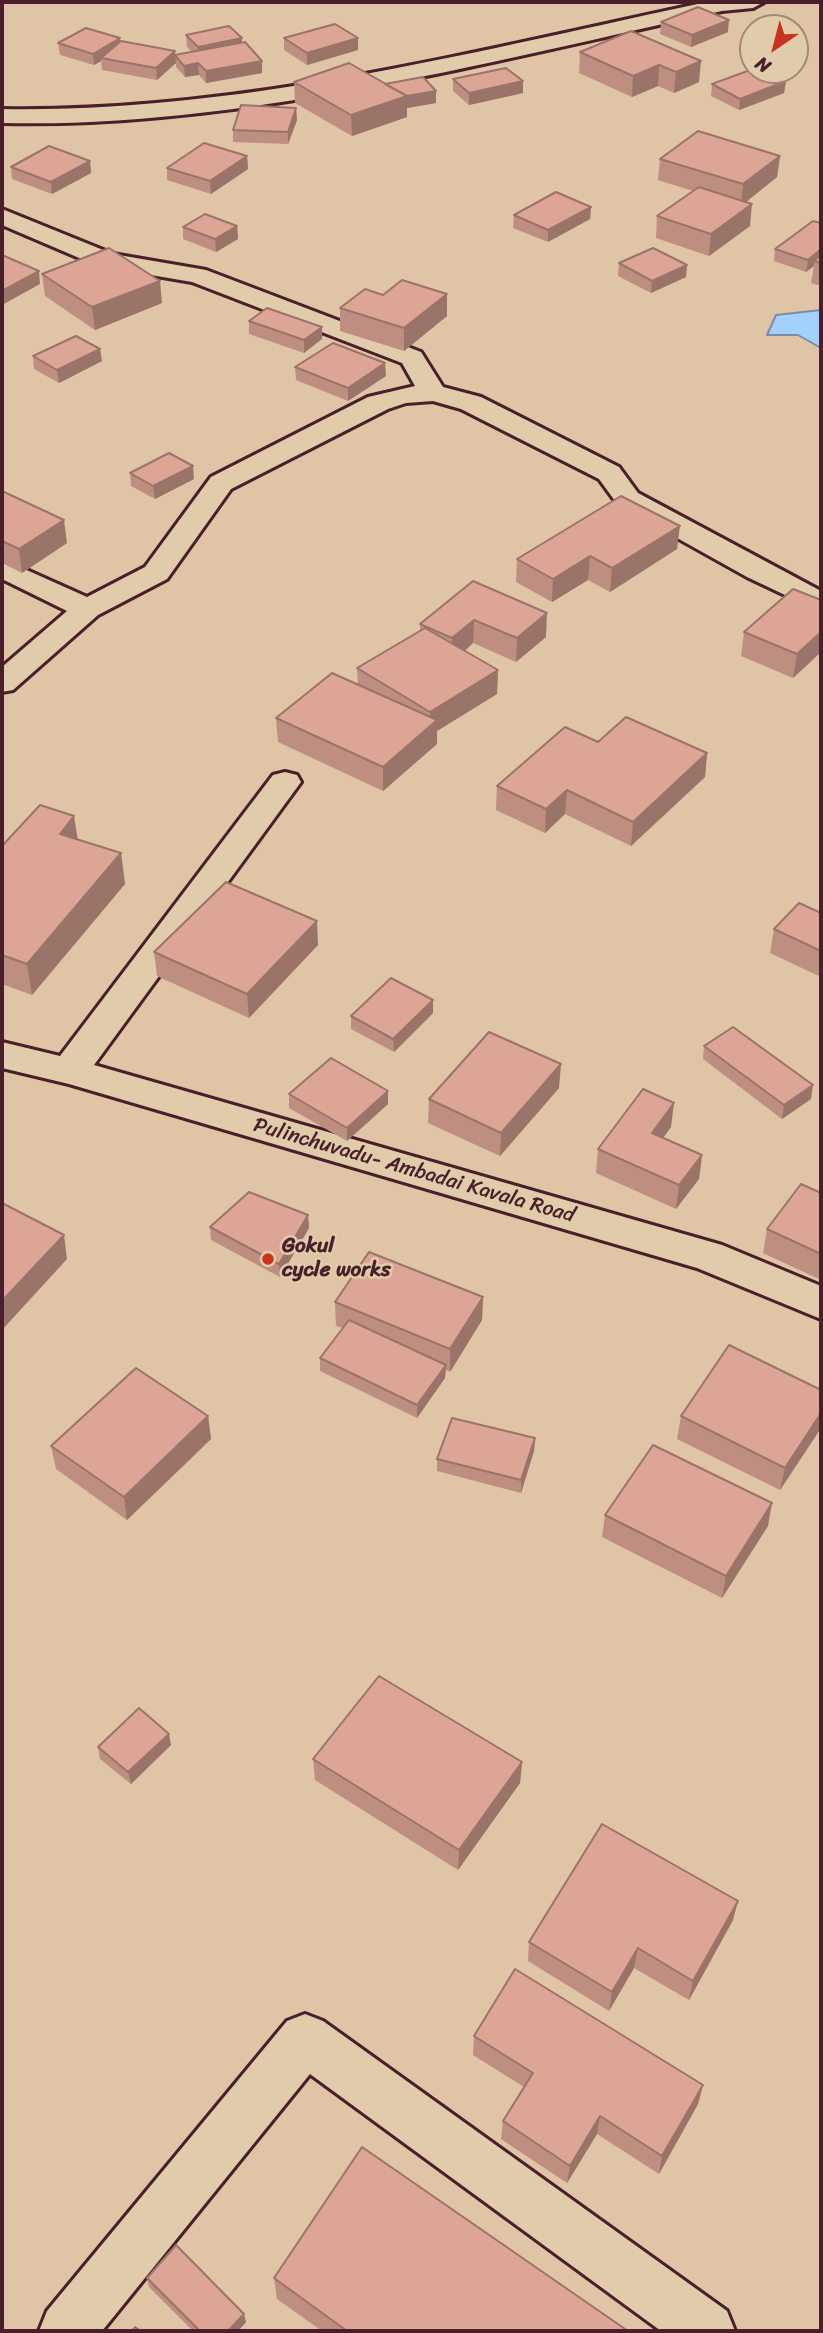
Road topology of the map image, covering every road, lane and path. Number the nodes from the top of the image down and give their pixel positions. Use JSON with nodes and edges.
{"nodes":[{"id":1,"x":752,"y":2,"type":"edge"},
{"id":2,"x":2,"y":116,"type":"edge"},
{"id":3,"x":2,"y":216,"type":"edge"},
{"id":4,"x":433,"y":393,"type":"junction"},
{"id":5,"x":2,"y":568,"type":"edge"},
{"id":6,"x":821,"y":603,"type":"edge"},
{"id":7,"x":87,"y":609,"type":"junction"},
{"id":8,"x":2,"y":683,"type":"edge"},
{"id":9,"x":285,"y":782,"type":"dead end"},
{"id":10,"x":2,"y":1055,"type":"edge"},
{"id":11,"x":69,"y":1071,"type":"junction"},
{"id":12,"x":821,"y":1303,"type":"edge"},
{"id":13,"x":67,"y":2331,"type":"edge"},
{"id":14,"x":707,"y":2331,"type":"edge"}],
"edges":[{"from":1,"to":2,"type":"street"},
{"from":3,"to":4,"type":"street"},
{"from":4,"to":6,"type":"street"},
{"from":4,"to":7,"type":"street"},
{"from":5,"to":7,"type":"street"},
{"from":7,"to":8,"type":"street"},
{"from":9,"to":11,"type":"street"},
{"from":10,"to":11,"type":"street","name":"Pulinchuvadu- Ambadai Kavala Road"},
{"from":11,"to":12,"type":"street","name":"Pulinchuvadu- Ambadai Kavala Road"},
{"from":13,"to":14,"type":"street"}]}
